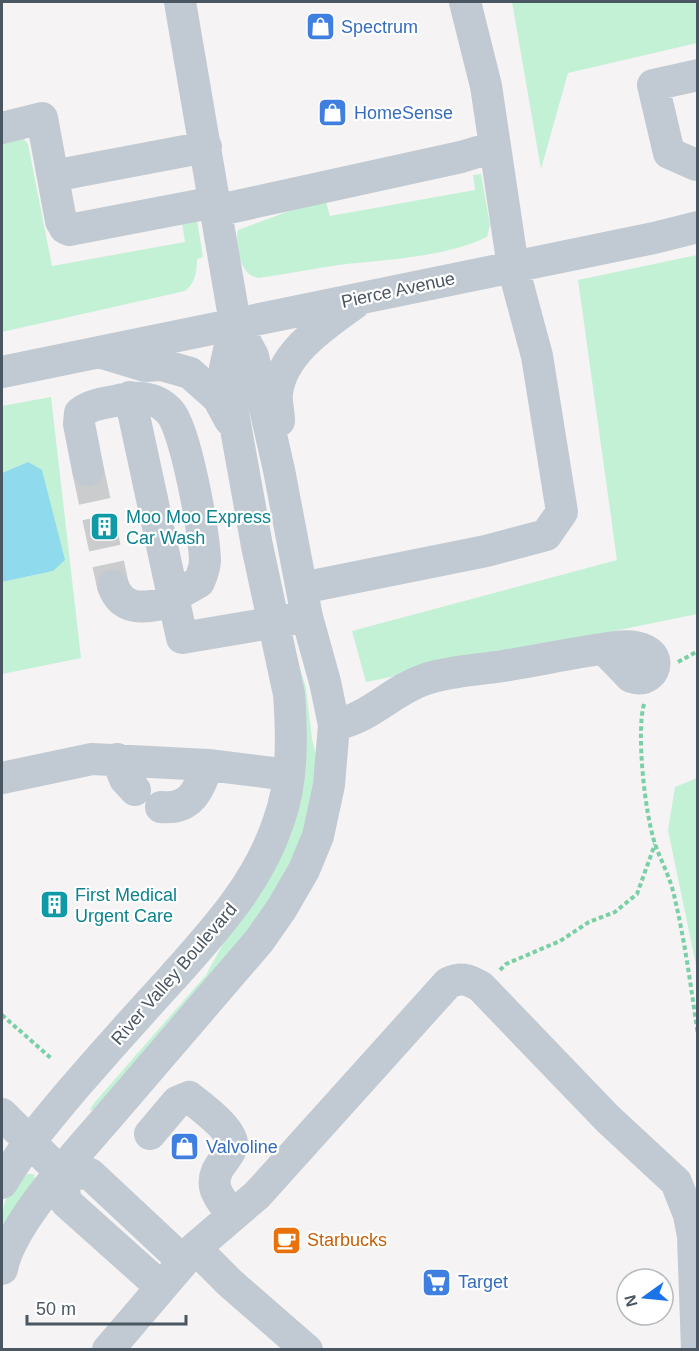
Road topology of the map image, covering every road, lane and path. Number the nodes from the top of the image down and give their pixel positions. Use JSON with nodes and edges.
{"nodes":[{"id":1,"x":180,"y":2,"type":"edge"},
{"id":2,"x":465,"y":2,"type":"edge"},
{"id":3,"x":698,"y":75,"type":"edge"},
{"id":4,"x":2,"y":128,"type":"edge"},
{"id":5,"x":206,"y":147,"type":"junction"},
{"id":6,"x":494,"y":147,"type":"junction"},
{"id":7,"x":697,"y":167,"type":"edge"},
{"id":8,"x":52,"y":176,"type":"junction"},
{"id":9,"x":215,"y":207,"type":"junction"},
{"id":10,"x":698,"y":227,"type":"edge"},
{"id":11,"x":513,"y":267,"type":"junction"},
{"id":12,"x":362,"y":297,"type":"junction"},
{"id":13,"x":235,"y":323,"type":"junction"},
{"id":14,"x":98,"y":352,"type":"junction"},
{"id":15,"x":2,"y":372,"type":"edge"},
{"id":16,"x":130,"y":398,"type":"junction"},
{"id":17,"x":235,"y":428,"type":"junction"},
{"id":18,"x":88,"y":470,"type":"tunnel mouth"},
{"id":19,"x":279,"y":470,"type":"junction"},
{"id":20,"x":113,"y":586,"type":"tunnel mouth"},
{"id":21,"x":173,"y":598,"type":"junction"},
{"id":22,"x":304,"y":602,"type":"junction"},
{"id":23,"x":274,"y":623,"type":"junction"},
{"id":24,"x":604,"y":649,"type":"dead end"},
{"id":25,"x":698,"y":651,"type":"edge"},
{"id":26,"x":673,"y":666,"type":"dead end"},
{"id":27,"x":645,"y":699,"type":"dead end"},
{"id":28,"x":334,"y":725,"type":"junction"},
{"id":29,"x":117,"y":759,"type":"junction"},
{"id":30,"x":208,"y":765,"type":"junction"},
{"id":31,"x":289,"y":775,"type":"junction"},
{"id":32,"x":2,"y":778,"type":"edge"},
{"id":33,"x":135,"y":790,"type":"dead end"},
{"id":34,"x":160,"y":807,"type":"dead end"},
{"id":35,"x":655,"y":844,"type":"junction"},
{"id":36,"x":469,"y":980,"type":"junction"},
{"id":37,"x":2,"y":1015,"type":"edge"},
{"id":38,"x":698,"y":1035,"type":"edge"},
{"id":39,"x":52,"y":1059,"type":"dead end"},
{"id":40,"x":2,"y":1114,"type":"edge"},
{"id":41,"x":150,"y":1134,"type":"dead end"},
{"id":42,"x":29,"y":1141,"type":"junction"},
{"id":43,"x":61,"y":1173,"type":"junction"},
{"id":44,"x":2,"y":1183,"type":"edge"},
{"id":45,"x":232,"y":1216,"type":"junction"},
{"id":46,"x":189,"y":1254,"type":"junction"},
{"id":47,"x":2,"y":1269,"type":"edge"},
{"id":48,"x":161,"y":1287,"type":"junction"},
{"id":49,"x":108,"y":1350,"type":"edge"},
{"id":50,"x":307,"y":1350,"type":"edge"},
{"id":51,"x":697,"y":1350,"type":"edge"}],
"edges":[{"from":1,"to":5,"type":"street"},
{"from":2,"to":6,"type":"street"},
{"from":3,"to":7,"type":"street"},
{"from":4,"to":8,"type":"street"},
{"from":5,"to":8,"type":"street"},
{"from":5,"to":9,"type":"street"},
{"from":6,"to":9,"type":"street"},
{"from":6,"to":11,"type":"street"},
{"from":8,"to":9,"type":"street"},
{"from":9,"to":13,"type":"street"},
{"from":10,"to":11,"type":"street","name":"Pierce Avenue"},
{"from":11,"to":12,"type":"street","name":"Pierce Avenue"},
{"from":11,"to":22,"type":"street"},
{"from":12,"to":13,"type":"street","name":"Pierce Avenue"},
{"from":12,"to":19,"type":"street"},
{"from":13,"to":14,"type":"street","name":"Pierce Avenue"},
{"from":13,"to":17,"type":"street","name":"River Valley Boulevard"},
{"from":13,"to":19,"type":"street"},
{"from":14,"to":15,"type":"street","name":"Pierce Avenue"},
{"from":14,"to":17,"type":"street","name":"Pierce Avenue"},
{"from":16,"to":18,"type":"street"},
{"from":16,"to":21,"type":"street"},
{"from":16,"to":21,"type":"street"},
{"from":17,"to":23,"type":"street","name":"River Valley Boulevard"},
{"from":19,"to":22,"type":"street"},
{"from":20,"to":21,"type":"street"},
{"from":21,"to":23,"type":"street"},
{"from":22,"to":23,"type":"street"},
{"from":22,"to":28,"type":"street"},
{"from":23,"to":31,"type":"street","name":"River Valley Boulevard"},
{"from":24,"to":28,"type":"street"},
{"from":25,"to":26,"type":"path"},
{"from":27,"to":35,"type":"path"},
{"from":28,"to":43,"type":"street"},
{"from":29,"to":30,"type":"street"},
{"from":29,"to":32,"type":"street"},
{"from":29,"to":33,"type":"street"},
{"from":30,"to":31,"type":"street"},
{"from":30,"to":34,"type":"street"},
{"from":31,"to":42,"type":"street","name":"River Valley Boulevard"},
{"from":35,"to":36,"type":"path"},
{"from":35,"to":38,"type":"path"},
{"from":36,"to":45,"type":"street"},
{"from":36,"to":51,"type":"street"},
{"from":37,"to":39,"type":"path"},
{"from":40,"to":42,"type":"street"},
{"from":41,"to":45,"type":"street"},
{"from":42,"to":43,"type":"street"},
{"from":42,"to":44,"type":"street","name":"River Valley Boulevard"},
{"from":43,"to":46,"type":"street"},
{"from":43,"to":47,"type":"street"},
{"from":43,"to":48,"type":"street"},
{"from":45,"to":46,"type":"street"},
{"from":46,"to":48,"type":"street"},
{"from":46,"to":50,"type":"street"},
{"from":48,"to":49,"type":"street"}]}
